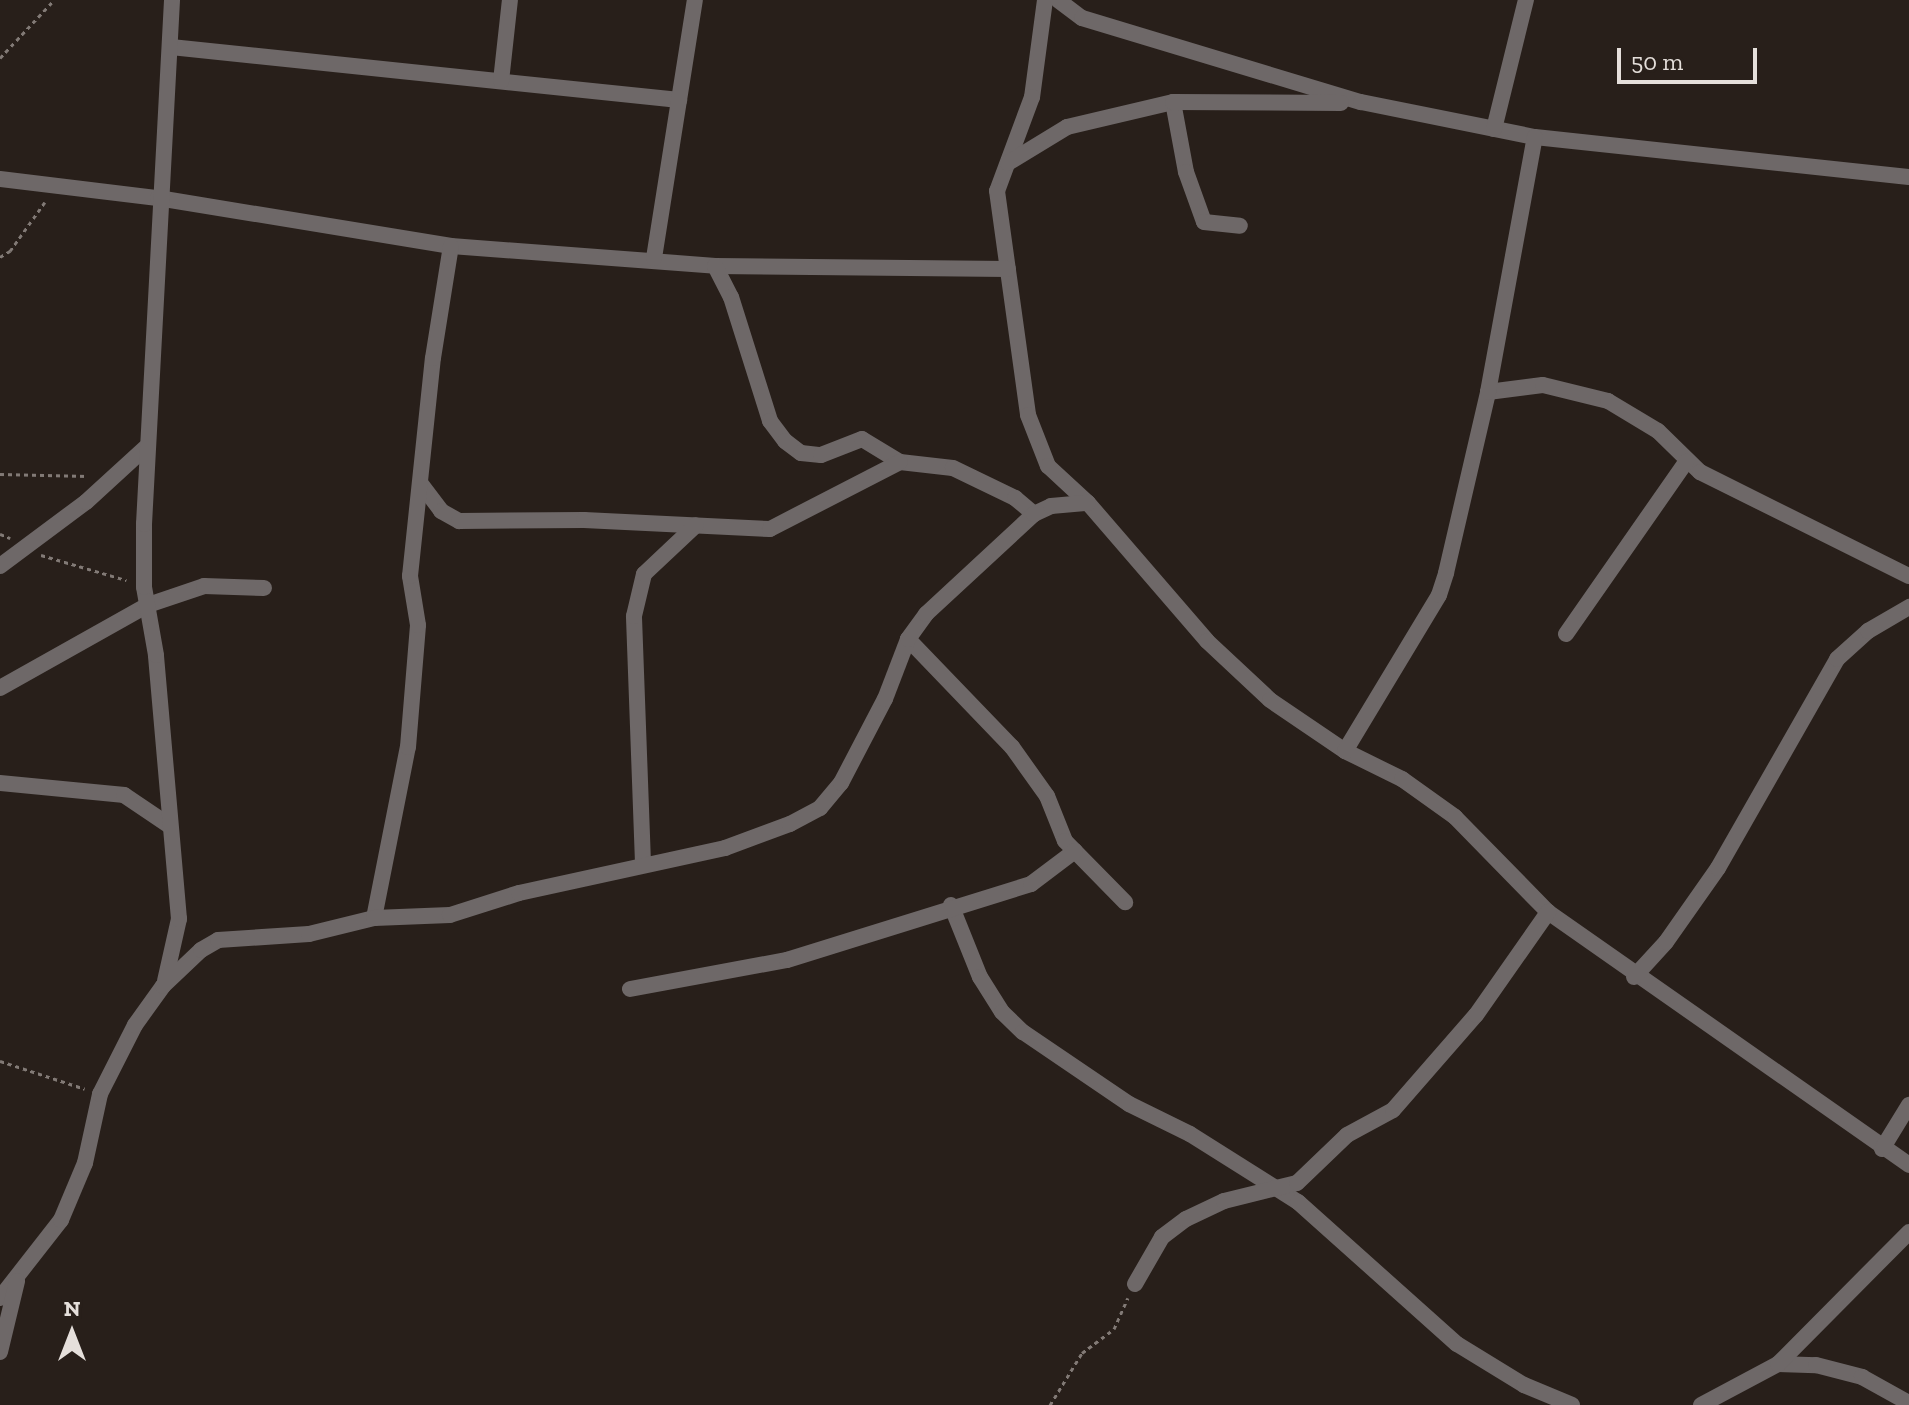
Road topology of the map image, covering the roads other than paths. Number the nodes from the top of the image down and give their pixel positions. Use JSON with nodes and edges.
{"nodes":[{"id":1,"x":172,"y":0,"type":"edge"},
{"id":2,"x":510,"y":0,"type":"edge"},
{"id":3,"x":695,"y":0,"type":"edge"},
{"id":4,"x":1045,"y":0,"type":"edge"},
{"id":5,"x":1058,"y":0,"type":"edge"},
{"id":6,"x":1526,"y":0,"type":"edge"},
{"id":7,"x":171,"y":47,"type":"junction"},
{"id":8,"x":501,"y":81,"type":"junction"},
{"id":9,"x":679,"y":100,"type":"junction"},
{"id":10,"x":1173,"y":102,"type":"junction"},
{"id":11,"x":1361,"y":102,"type":"junction"},
{"id":12,"x":1494,"y":129,"type":"junction"},
{"id":13,"x":1535,"y":137,"type":"junction"},
{"id":14,"x":1008,"y":163,"type":"junction"},
{"id":15,"x":1909,"y":177,"type":"edge"},
{"id":16,"x":0,"y":179,"type":"edge"},
{"id":17,"x":158,"y":198,"type":"junction"},
{"id":18,"x":1240,"y":226,"type":"dead end"},
{"id":19,"x":451,"y":246,"type":"junction"},
{"id":20,"x":654,"y":258,"type":"junction"},
{"id":21,"x":715,"y":266,"type":"junction"},
{"id":22,"x":1008,"y":269,"type":"junction"},
{"id":23,"x":1488,"y":392,"type":"junction"},
{"id":24,"x":146,"y":447,"type":"junction"},
{"id":25,"x":900,"y":462,"type":"junction"},
{"id":26,"x":1686,"y":462,"type":"junction"},
{"id":27,"x":421,"y":484,"type":"junction"},
{"id":28,"x":1088,"y":503,"type":"junction"},
{"id":29,"x":1034,"y":514,"type":"junction"},
{"id":30,"x":696,"y":525,"type":"junction"},
{"id":31,"x":0,"y":566,"type":"edge"},
{"id":32,"x":1909,"y":576,"type":"edge"},
{"id":33,"x":264,"y":588,"type":"dead end"},
{"id":34,"x":148,"y":605,"type":"junction"},
{"id":35,"x":1909,"y":607,"type":"edge"},
{"id":36,"x":1566,"y":634,"type":"dead end"},
{"id":37,"x":908,"y":639,"type":"junction"},
{"id":38,"x":0,"y":688,"type":"edge"},
{"id":39,"x":1345,"y":751,"type":"junction"},
{"id":40,"x":0,"y":783,"type":"edge"},
{"id":41,"x":170,"y":826,"type":"junction"},
{"id":42,"x":1075,"y":851,"type":"junction"},
{"id":43,"x":643,"y":863,"type":"junction"},
{"id":44,"x":1125,"y":902,"type":"dead end"},
{"id":45,"x":951,"y":905,"type":"junction"},
{"id":46,"x":1548,"y":912,"type":"junction"},
{"id":47,"x":374,"y":918,"type":"junction"},
{"id":48,"x":1634,"y":977,"type":"junction"},
{"id":49,"x":163,"y":986,"type":"junction"},
{"id":50,"x":630,"y":989,"type":"dead end"},
{"id":51,"x":1909,"y":1105,"type":"edge"},
{"id":52,"x":1882,"y":1149,"type":"junction"},
{"id":53,"x":1909,"y":1165,"type":"edge"},
{"id":54,"x":1278,"y":1190,"type":"junction"},
{"id":55,"x":1909,"y":1232,"type":"edge"},
{"id":56,"x":17,"y":1281,"type":"junction"},
{"id":57,"x":1135,"y":1284,"type":"road end"},
{"id":58,"x":0,"y":1298,"type":"edge"},
{"id":59,"x":0,"y":1352,"type":"edge"},
{"id":60,"x":1778,"y":1364,"type":"junction"},
{"id":61,"x":1909,"y":1403,"type":"edge"},
{"id":62,"x":1572,"y":1405,"type":"edge"},
{"id":63,"x":1701,"y":1405,"type":"edge"}],
"edges":[{"from":1,"to":7,"type":"street"},
{"from":2,"to":8,"type":"street"},
{"from":3,"to":9,"type":"street"},
{"from":4,"to":14,"type":"street"},
{"from":5,"to":11,"type":"street"},
{"from":6,"to":12,"type":"street"},
{"from":7,"to":8,"type":"street"},
{"from":7,"to":17,"type":"street"},
{"from":8,"to":9,"type":"street"},
{"from":9,"to":20,"type":"street"},
{"from":10,"to":11,"type":"street"},
{"from":10,"to":14,"type":"street"},
{"from":10,"to":18,"type":"street"},
{"from":11,"to":12,"type":"street"},
{"from":12,"to":13,"type":"street"},
{"from":13,"to":15,"type":"street"},
{"from":13,"to":23,"type":"street"},
{"from":14,"to":22,"type":"street"},
{"from":16,"to":17,"type":"street"},
{"from":17,"to":19,"type":"street"},
{"from":17,"to":24,"type":"street"},
{"from":19,"to":20,"type":"street"},
{"from":19,"to":27,"type":"street"},
{"from":20,"to":21,"type":"street"},
{"from":21,"to":22,"type":"street"},
{"from":21,"to":25,"type":"street"},
{"from":22,"to":28,"type":"street"},
{"from":23,"to":26,"type":"street"},
{"from":23,"to":39,"type":"street"},
{"from":24,"to":31,"type":"street"},
{"from":24,"to":34,"type":"street"},
{"from":25,"to":29,"type":"street"},
{"from":25,"to":30,"type":"street"},
{"from":26,"to":32,"type":"street"},
{"from":26,"to":36,"type":"street"},
{"from":27,"to":30,"type":"street"},
{"from":27,"to":47,"type":"street"},
{"from":28,"to":29,"type":"street"},
{"from":28,"to":39,"type":"street"},
{"from":29,"to":37,"type":"street"},
{"from":30,"to":43,"type":"street"},
{"from":33,"to":34,"type":"street"},
{"from":34,"to":38,"type":"street"},
{"from":34,"to":41,"type":"street"},
{"from":35,"to":48,"type":"street"},
{"from":37,"to":42,"type":"street"},
{"from":37,"to":43,"type":"street"},
{"from":39,"to":46,"type":"street"},
{"from":40,"to":41,"type":"street"},
{"from":41,"to":49,"type":"street"},
{"from":42,"to":44,"type":"street"},
{"from":42,"to":45,"type":"street"},
{"from":43,"to":47,"type":"street"},
{"from":45,"to":50,"type":"street"},
{"from":45,"to":54,"type":"street"},
{"from":46,"to":48,"type":"street"},
{"from":46,"to":54,"type":"street"},
{"from":47,"to":49,"type":"street"},
{"from":48,"to":52,"type":"street"},
{"from":49,"to":56,"type":"street"},
{"from":51,"to":52,"type":"street"},
{"from":52,"to":53,"type":"street"},
{"from":54,"to":57,"type":"street"},
{"from":54,"to":62,"type":"street"},
{"from":55,"to":60,"type":"street"},
{"from":56,"to":58,"type":"street"},
{"from":56,"to":59,"type":"street"},
{"from":60,"to":61,"type":"street"},
{"from":60,"to":63,"type":"street"}]}
